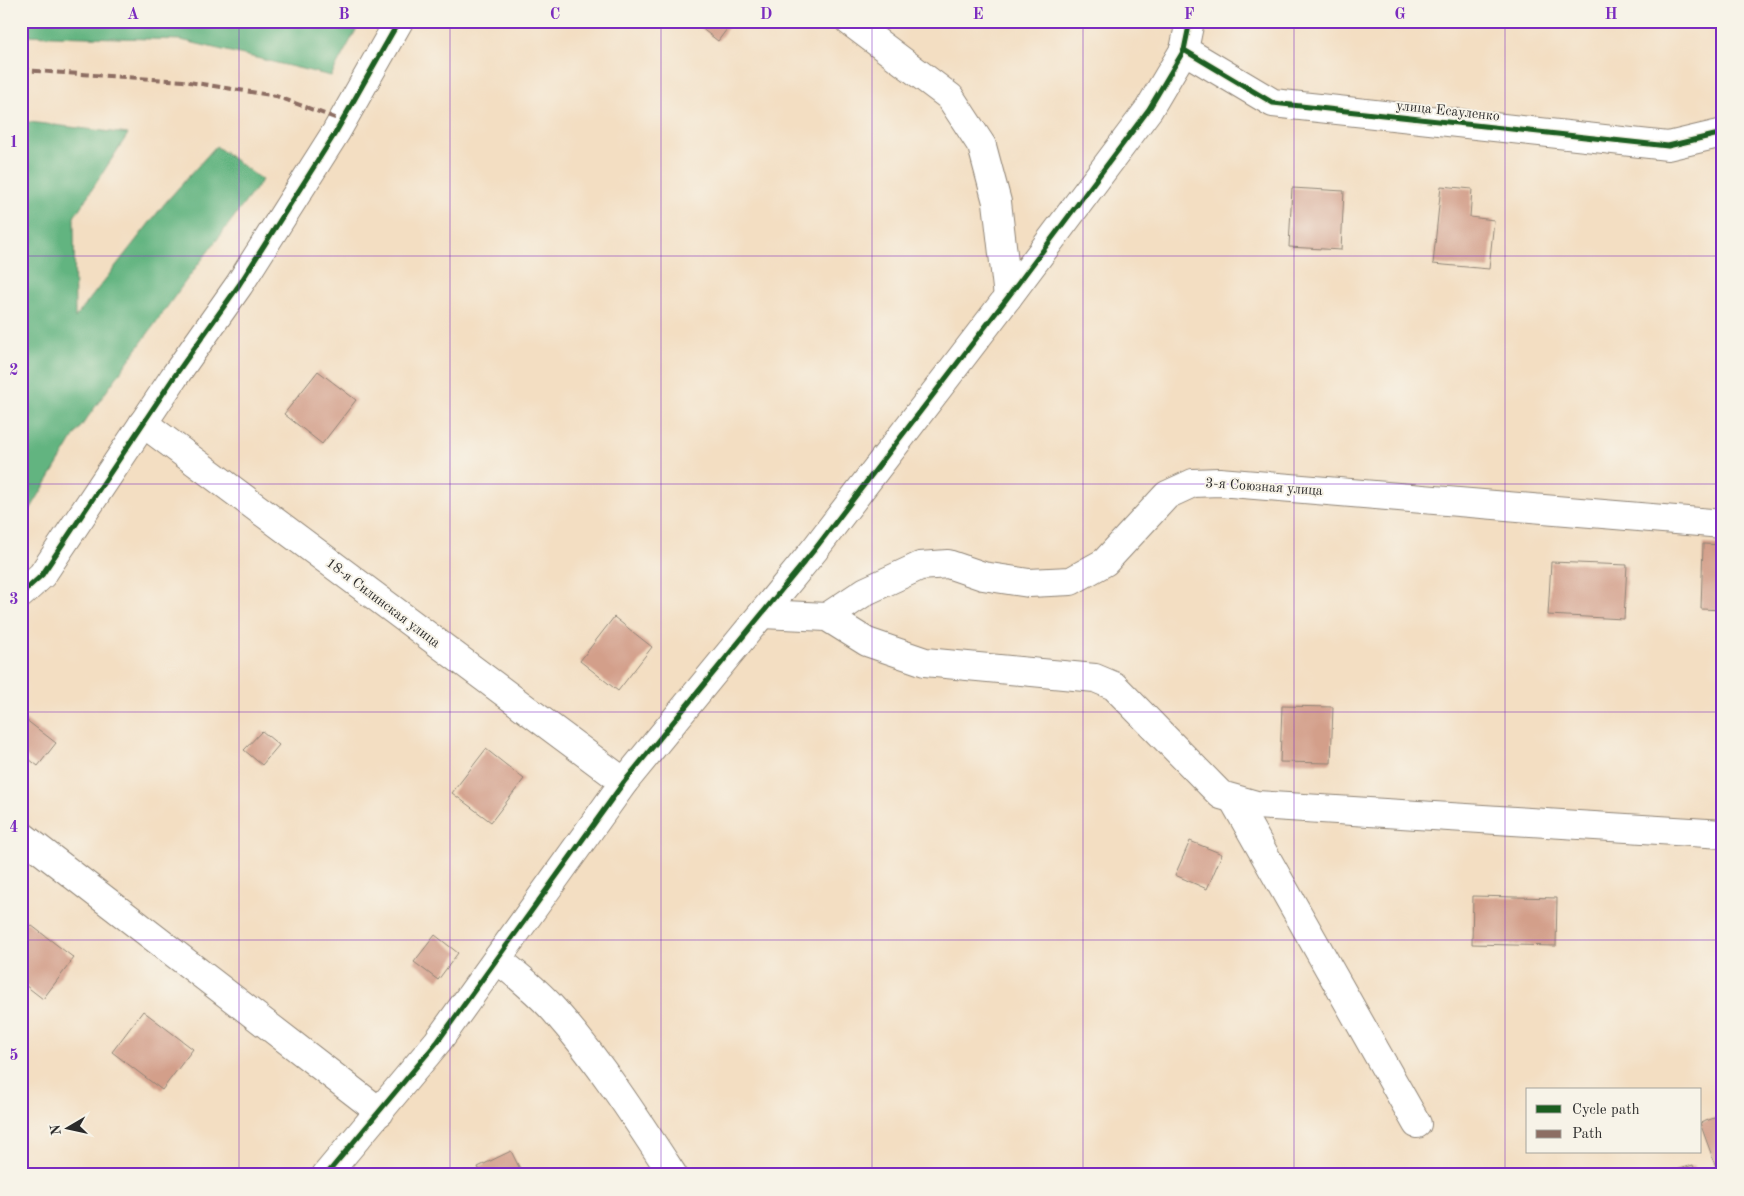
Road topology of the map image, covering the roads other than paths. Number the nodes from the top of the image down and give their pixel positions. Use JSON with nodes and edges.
{"nodes":[{"id":1,"x":399,"y":21,"type":"edge"},
{"id":2,"x":849,"y":21,"type":"edge"},
{"id":3,"x":1190,"y":21,"type":"edge"},
{"id":4,"x":1184,"y":50,"type":"junction"},
{"id":5,"x":1723,"y":133,"type":"edge"},
{"id":6,"x":1008,"y":297,"type":"junction"},
{"id":7,"x":143,"y":423,"type":"junction"},
{"id":8,"x":1723,"y":524,"type":"edge"},
{"id":9,"x":21,"y":594,"type":"edge"},
{"id":10,"x":762,"y":614,"type":"junction"},
{"id":11,"x":827,"y":617,"type":"junction"},
{"id":12,"x":624,"y":782,"type":"junction"},
{"id":13,"x":1233,"y":798,"type":"junction"},
{"id":14,"x":21,"y":834,"type":"edge"},
{"id":15,"x":1723,"y":834,"type":"edge"},
{"id":16,"x":498,"y":959,"type":"junction"},
{"id":17,"x":380,"y":1112,"type":"junction"},
{"id":18,"x":1417,"y":1124,"type":"dead end"},
{"id":19,"x":326,"y":1175,"type":"edge"},
{"id":20,"x":673,"y":1175,"type":"edge"}],
"edges":[{"from":1,"to":7,"type":"street"},
{"from":2,"to":6,"type":"street"},
{"from":3,"to":4,"type":"street"},
{"from":4,"to":5,"type":"street","name":"улица Есауленко"},
{"from":4,"to":6,"type":"street"},
{"from":6,"to":10,"type":"street"},
{"from":7,"to":9,"type":"street"},
{"from":7,"to":12,"type":"street","name":"18-я Силинская улица"},
{"from":8,"to":11,"type":"street","name":"3-я Союзная улица"},
{"from":10,"to":11,"type":"street"},
{"from":10,"to":12,"type":"street"},
{"from":11,"to":13,"type":"street"},
{"from":12,"to":16,"type":"street"},
{"from":13,"to":15,"type":"street"},
{"from":13,"to":18,"type":"street"},
{"from":14,"to":17,"type":"street"},
{"from":16,"to":17,"type":"street"},
{"from":16,"to":20,"type":"street"},
{"from":17,"to":19,"type":"street"}]}
